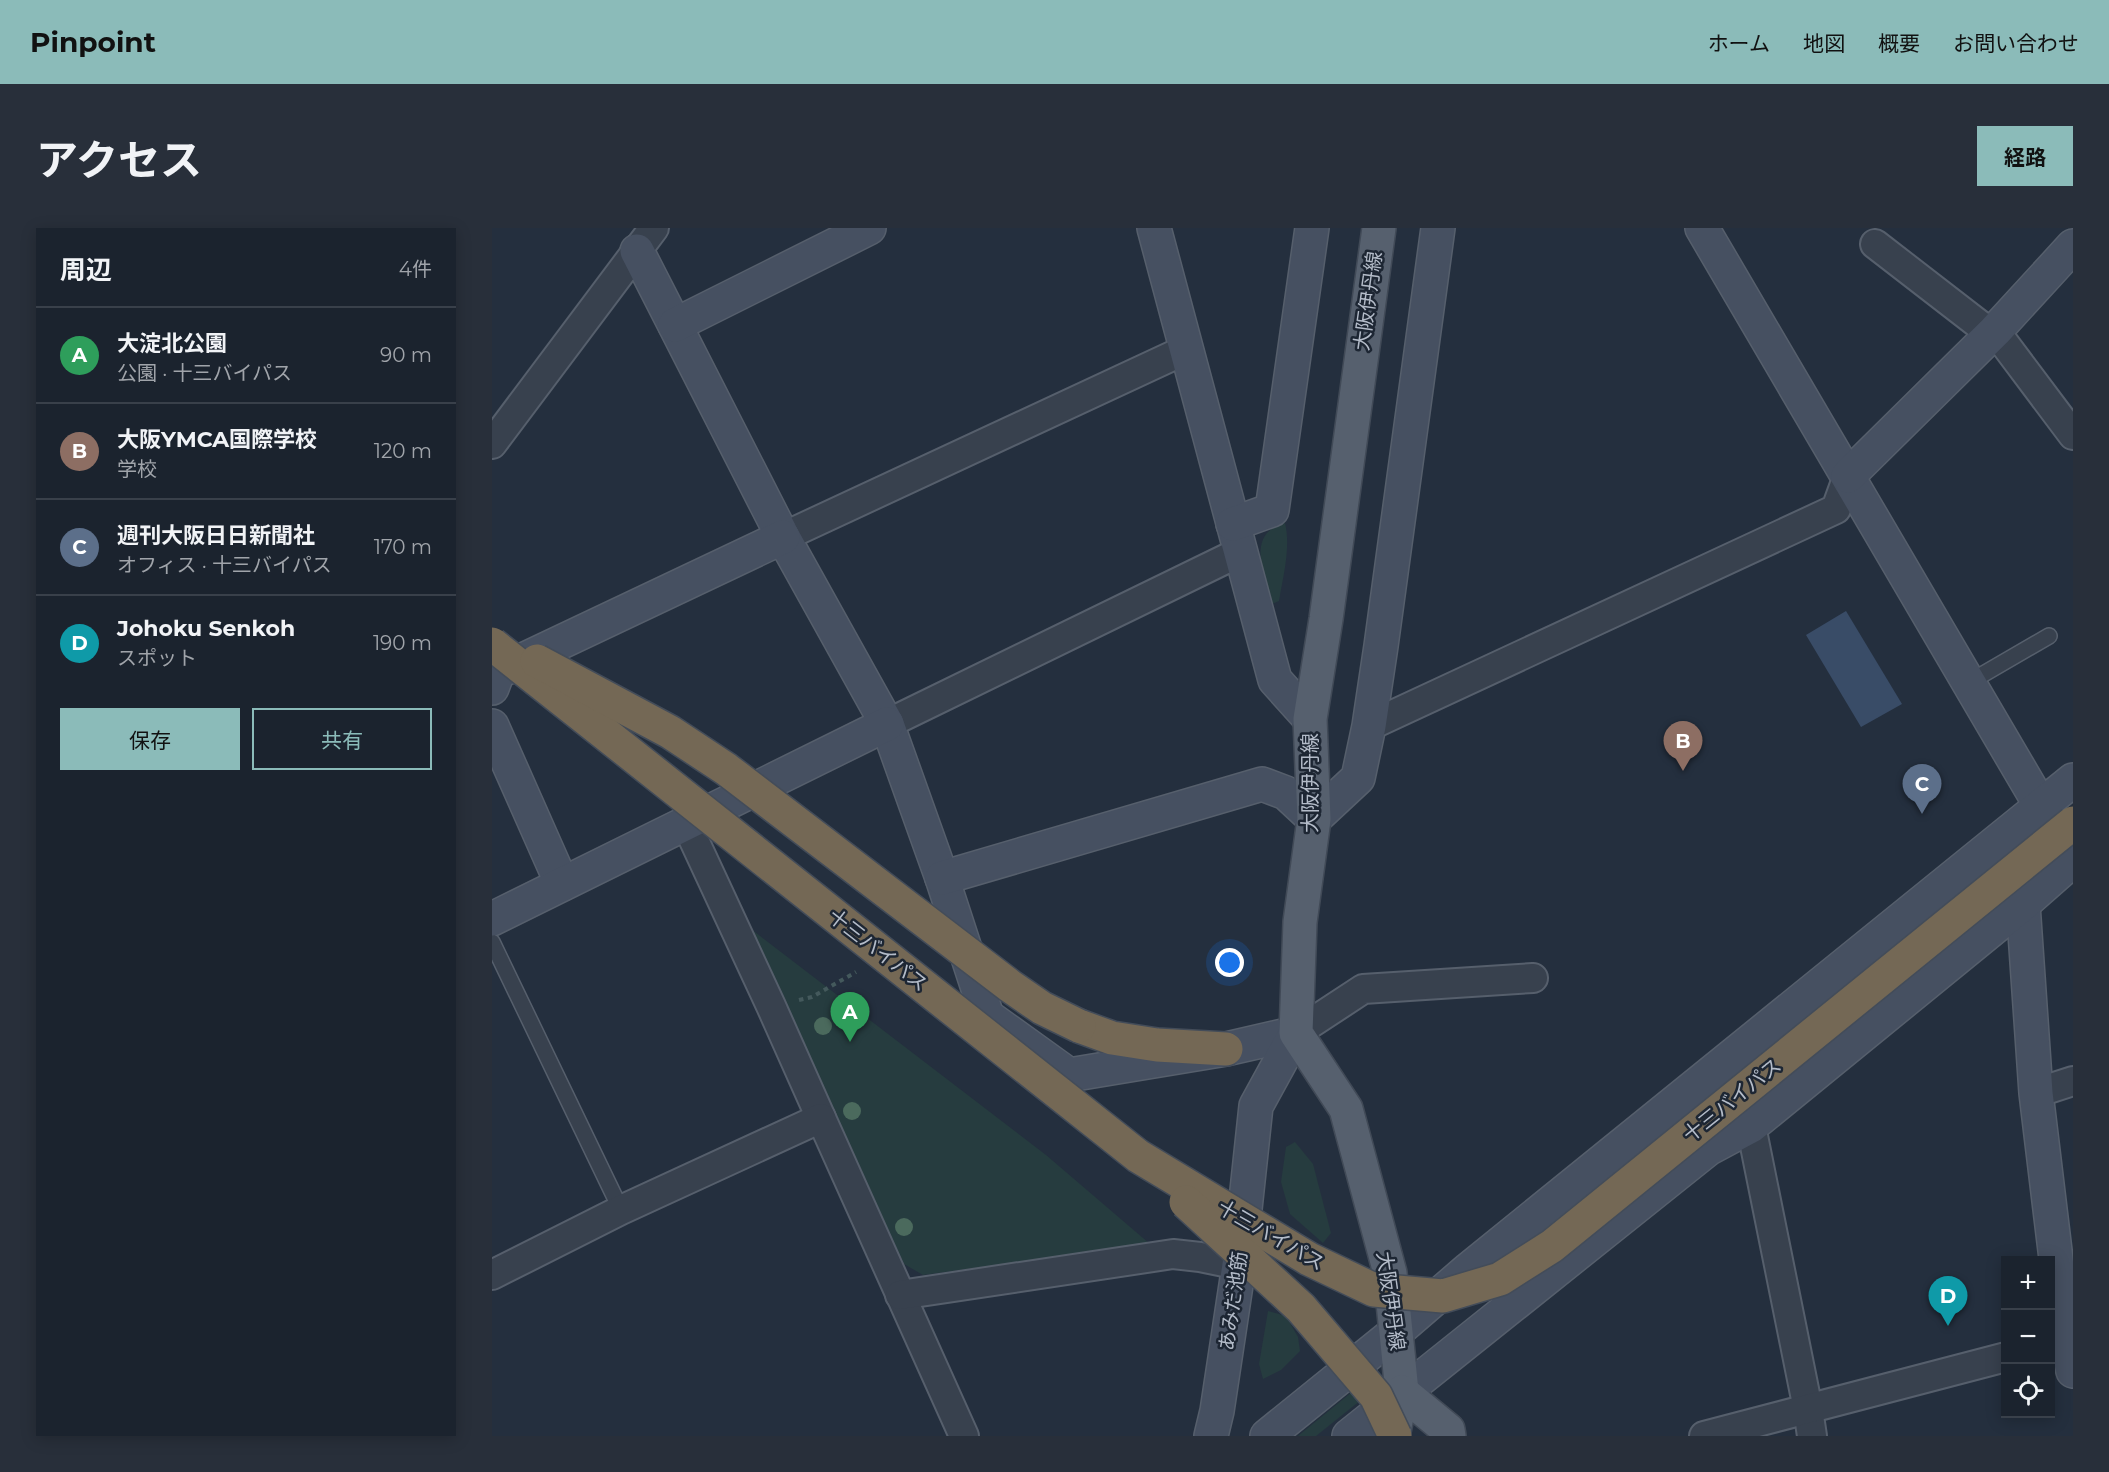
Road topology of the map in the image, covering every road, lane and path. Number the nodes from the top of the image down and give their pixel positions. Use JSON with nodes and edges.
{"nodes":[{"id":1,"x":869,"y":228,"type":"edge"},
{"id":2,"x":1154,"y":228,"type":"edge"},
{"id":3,"x":1312,"y":228,"type":"edge"},
{"id":4,"x":1378,"y":228,"type":"edge"},
{"id":5,"x":1438,"y":228,"type":"edge"},
{"id":6,"x":1702,"y":228,"type":"edge"},
{"id":7,"x":646,"y":240,"type":"edge"},
{"id":8,"x":1875,"y":244,"type":"dead end"},
{"id":9,"x":2073,"y":246,"type":"edge"},
{"id":10,"x":675,"y":325,"type":"junction"},
{"id":11,"x":1995,"y":331,"type":"junction"},
{"id":12,"x":1185,"y":350,"type":"junction"},
{"id":13,"x":2073,"y":435,"type":"edge"},
{"id":14,"x":492,"y":444,"type":"edge"},
{"id":15,"x":1848,"y":476,"type":"junction"},
{"id":16,"x":783,"y":537,"type":"junction"},
{"id":17,"x":1237,"y":538,"type":"junction"},
{"id":18,"x":492,"y":636,"type":"edge"},
{"id":19,"x":2049,"y":636,"type":"dead end"},
{"id":20,"x":492,"y":644,"type":"edge"},
{"id":21,"x":1968,"y":683,"type":"junction"},
{"id":22,"x":492,"y":688,"type":"edge"},
{"id":23,"x":1310,"y":720,"type":"junction"},
{"id":24,"x":887,"y":724,"type":"junction"},
{"id":25,"x":492,"y":726,"type":"edge"},
{"id":26,"x":1369,"y":726,"type":"junction"},
{"id":27,"x":2073,"y":780,"type":"edge"},
{"id":28,"x":2041,"y":806,"type":"junction"},
{"id":29,"x":1314,"y":819,"type":"junction"},
{"id":30,"x":686,"y":823,"type":"junction"},
{"id":31,"x":2073,"y":823,"type":"edge"},
{"id":32,"x":2073,"y":860,"type":"edge"},
{"id":33,"x":942,"y":878,"type":"junction"},
{"id":34,"x":562,"y":884,"type":"junction"},
{"id":35,"x":2023,"y":904,"type":"junction"},
{"id":36,"x":492,"y":919,"type":"edge"},
{"id":37,"x":492,"y":942,"type":"edge"},
{"id":38,"x":1533,"y":978,"type":"dead end"},
{"id":39,"x":1296,"y":1033,"type":"junction"},
{"id":40,"x":1226,"y":1049,"type":"junction"},
{"id":41,"x":2073,"y":1082,"type":"edge"},
{"id":42,"x":2036,"y":1093,"type":"junction"},
{"id":43,"x":821,"y":1118,"type":"junction"},
{"id":44,"x":1752,"y":1126,"type":"junction"},
{"id":45,"x":1138,"y":1156,"type":"junction"},
{"id":46,"x":621,"y":1210,"type":"junction"},
{"id":47,"x":1239,"y":1264,"type":"junction"},
{"id":48,"x":492,"y":1275,"type":"edge"},
{"id":49,"x":900,"y":1295,"type":"junction"},
{"id":50,"x":1397,"y":1331,"type":"junction"},
{"id":51,"x":2066,"y":1349,"type":"edge"},
{"id":52,"x":2001,"y":1359,"type":"edge"},
{"id":53,"x":1402,"y":1392,"type":"junction"},
{"id":54,"x":1810,"y":1422,"type":"edge"},
{"id":55,"x":964,"y":1436,"type":"edge"},
{"id":56,"x":1211,"y":1436,"type":"edge"},
{"id":57,"x":1267,"y":1436,"type":"edge"},
{"id":58,"x":1349,"y":1436,"type":"edge"},
{"id":59,"x":1394,"y":1436,"type":"edge"},
{"id":60,"x":1449,"y":1436,"type":"edge"},
{"id":61,"x":1704,"y":1436,"type":"edge"}],
"edges":[{"from":1,"to":10,"type":"street"},
{"from":2,"to":12,"type":"street"},
{"from":3,"to":17,"type":"street"},
{"from":4,"to":23,"type":"main road","name":"大阪伊丹線"},
{"from":5,"to":26,"type":"street"},
{"from":6,"to":15,"type":"street"},
{"from":7,"to":10,"type":"street"},
{"from":7,"to":14,"type":"street"},
{"from":8,"to":11,"type":"street"},
{"from":9,"to":11,"type":"street"},
{"from":10,"to":16,"type":"street"},
{"from":11,"to":13,"type":"street"},
{"from":11,"to":15,"type":"street"},
{"from":12,"to":16,"type":"street"},
{"from":12,"to":17,"type":"street"},
{"from":15,"to":21,"type":"street"},
{"from":15,"to":26,"type":"street"},
{"from":16,"to":22,"type":"street"},
{"from":16,"to":24,"type":"street"},
{"from":17,"to":23,"type":"street"},
{"from":17,"to":24,"type":"street"},
{"from":18,"to":40,"type":"highway","bridge":true},
{"from":19,"to":21,"type":"lane"},
{"from":20,"to":45,"type":"highway","name":"十三バイパス","bridge":true},
{"from":21,"to":28,"type":"street"},
{"from":23,"to":29,"type":"main road","name":"大阪伊丹線"},
{"from":24,"to":30,"type":"street"},
{"from":24,"to":33,"type":"street"},
{"from":25,"to":34,"type":"street"},
{"from":26,"to":29,"type":"street"},
{"from":27,"to":28,"type":"street"},
{"from":28,"to":50,"type":"street"},
{"from":29,"to":33,"type":"street"},
{"from":29,"to":39,"type":"main road","name":"大阪伊丹線"},
{"from":30,"to":34,"type":"street"},
{"from":30,"to":43,"type":"street"},
{"from":31,"to":45,"type":"highway","name":"十三バイパス","bridge":true},
{"from":32,"to":35,"type":"street"},
{"from":33,"to":40,"type":"street"},
{"from":34,"to":36,"type":"street"},
{"from":35,"to":42,"type":"street"},
{"from":35,"to":44,"type":"street"},
{"from":37,"to":46,"type":"lane"},
{"from":38,"to":39,"type":"street"},
{"from":39,"to":40,"type":"street"},
{"from":39,"to":47,"type":"street","name":"あみだ池筋"},
{"from":39,"to":50,"type":"main road","name":"大阪伊丹線"},
{"from":41,"to":42,"type":"street"},
{"from":42,"to":51,"type":"street"},
{"from":43,"to":46,"type":"street"},
{"from":43,"to":49,"type":"street"},
{"from":44,"to":53,"type":"street"},
{"from":44,"to":54,"type":"street"},
{"from":45,"to":59,"type":"highway","bridge":true},
{"from":46,"to":48,"type":"street"},
{"from":47,"to":49,"type":"street"},
{"from":47,"to":56,"type":"street","name":"あみだ池筋"},
{"from":49,"to":55,"type":"street"},
{"from":50,"to":53,"type":"main road","name":"大阪伊丹線"},
{"from":50,"to":57,"type":"street"},
{"from":52,"to":54,"type":"street"},
{"from":53,"to":58,"type":"street"},
{"from":53,"to":59,"type":"main road","name":"大阪伊丹線"},
{"from":53,"to":60,"type":"main road"},
{"from":54,"to":61,"type":"street"}]}
